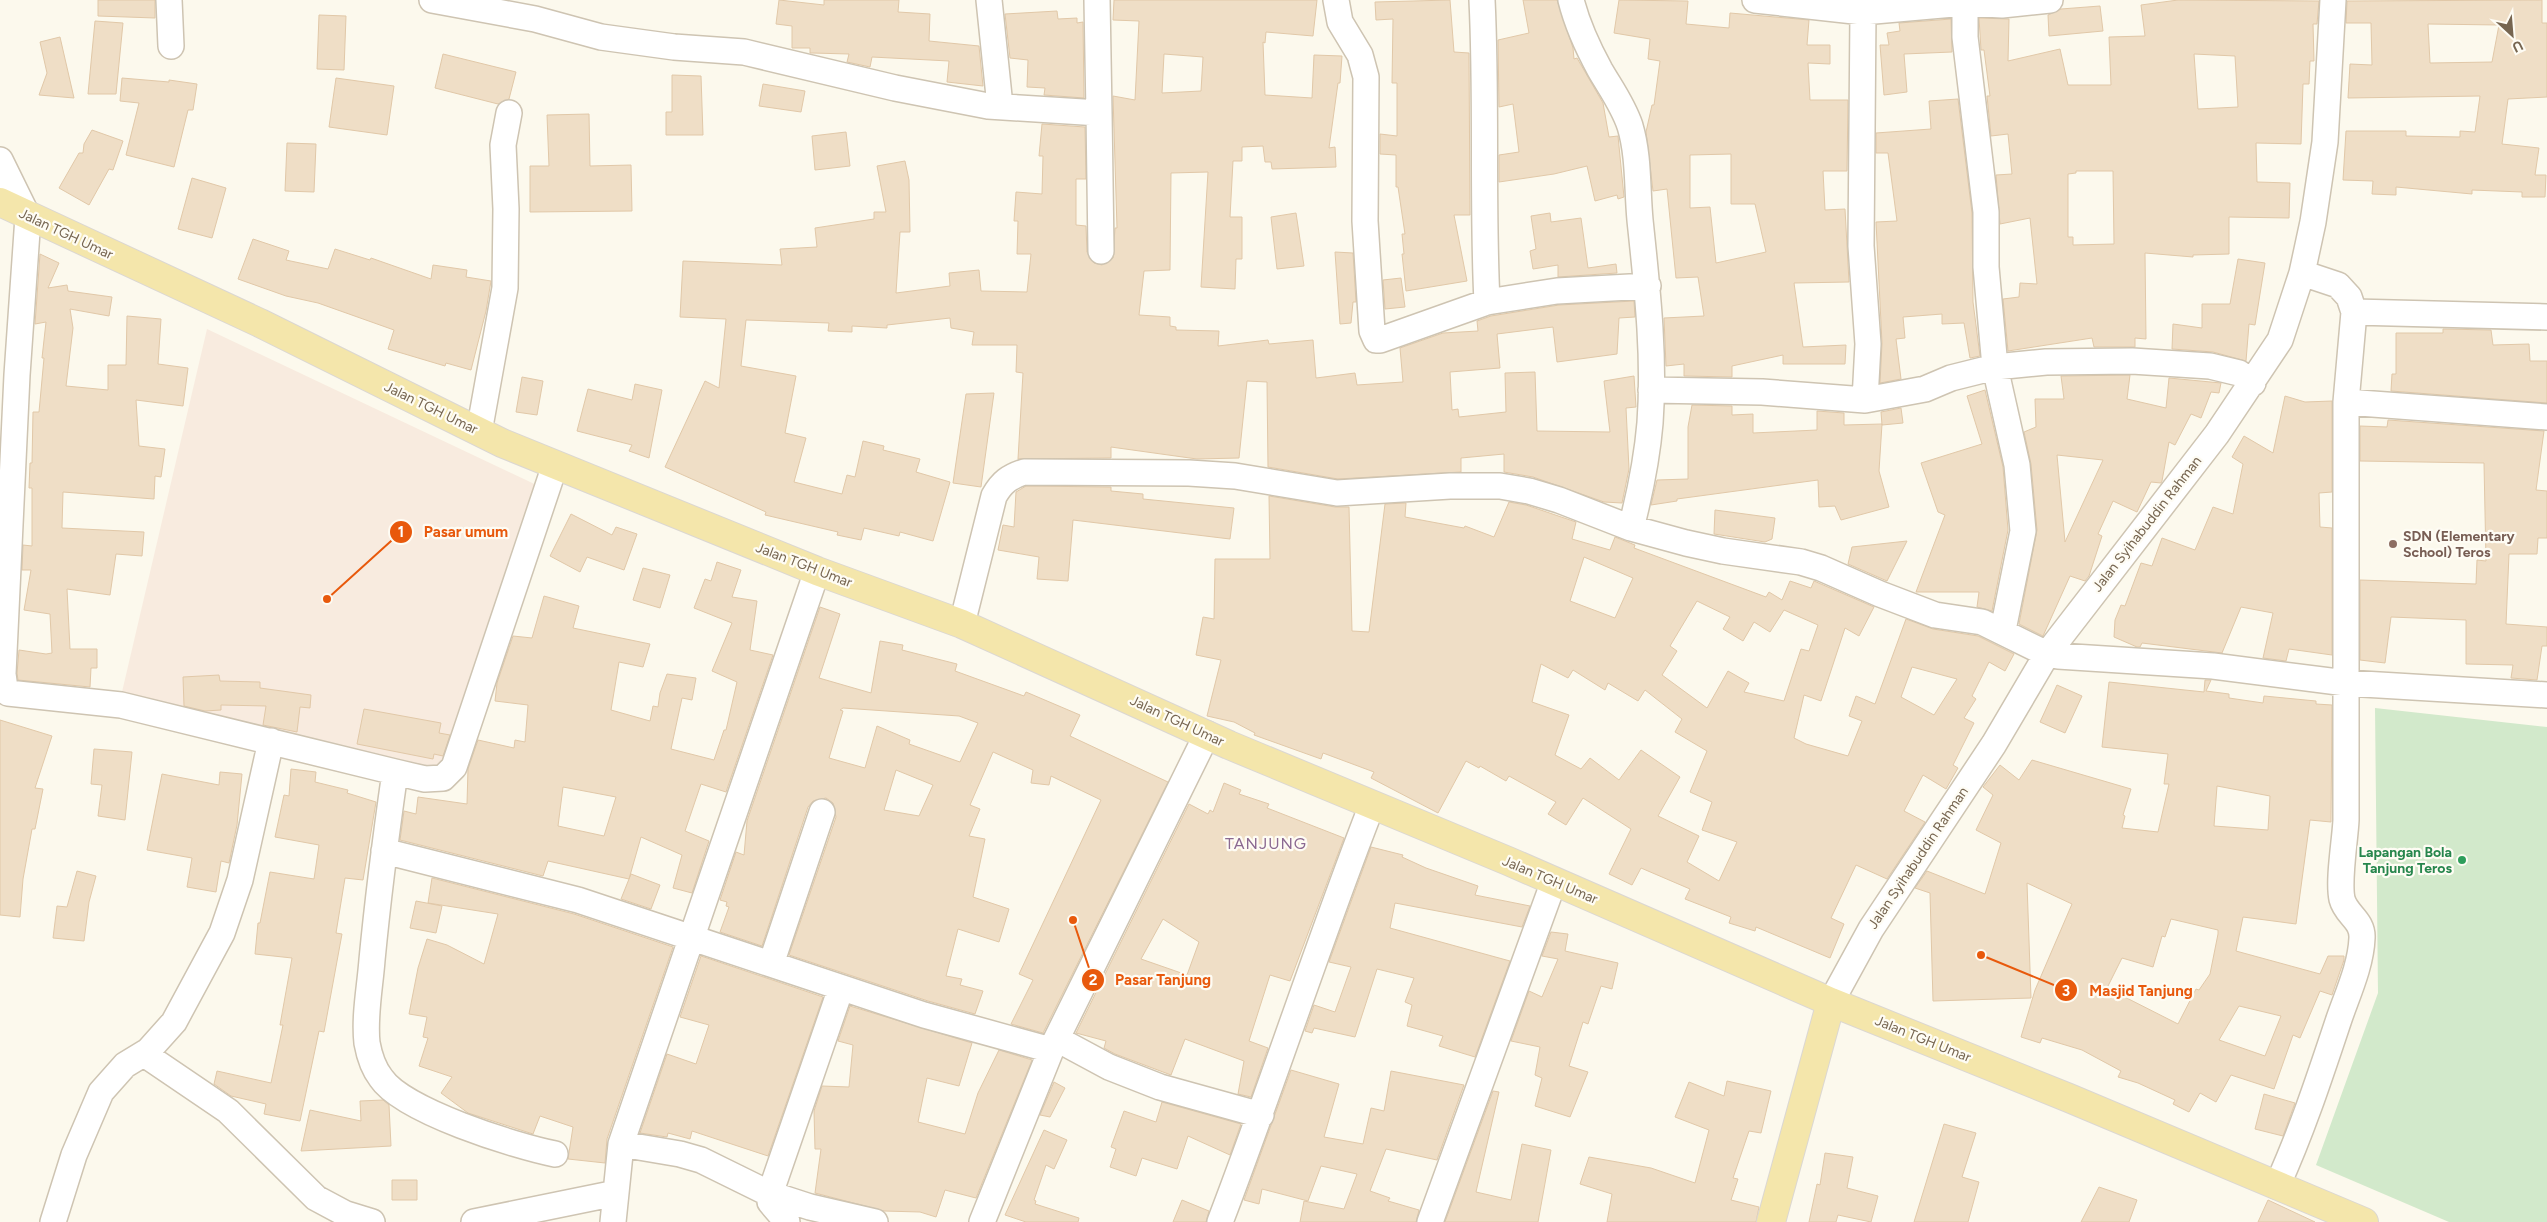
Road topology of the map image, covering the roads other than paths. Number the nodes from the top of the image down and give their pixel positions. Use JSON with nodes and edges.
{"nodes":[{"id":1,"x":169,"y":0,"type":"edge"},
{"id":2,"x":432,"y":0,"type":"edge"},
{"id":3,"x":989,"y":0,"type":"edge"},
{"id":4,"x":1097,"y":0,"type":"edge"},
{"id":5,"x":1336,"y":0,"type":"edge"},
{"id":6,"x":1482,"y":0,"type":"edge"},
{"id":7,"x":1571,"y":0,"type":"edge"},
{"id":8,"x":1756,"y":0,"type":"edge"},
{"id":9,"x":2050,"y":0,"type":"edge"},
{"id":10,"x":2334,"y":0,"type":"edge"},
{"id":11,"x":1965,"y":3,"type":"junction"},
{"id":12,"x":1893,"y":5,"type":"edge"},
{"id":13,"x":1863,"y":12,"type":"junction"},
{"id":14,"x":171,"y":46,"type":"dead end"},
{"id":15,"x":1000,"y":106,"type":"junction"},
{"id":16,"x":509,"y":113,"type":"dead end"},
{"id":17,"x":1099,"y":113,"type":"junction"},
{"id":18,"x":0,"y":160,"type":"edge"},
{"id":19,"x":0,"y":202,"type":"edge"},
{"id":20,"x":28,"y":217,"type":"junction"},
{"id":21,"x":1101,"y":251,"type":"dead end"},
{"id":22,"x":2302,"y":273,"type":"junction"},
{"id":23,"x":1648,"y":286,"type":"junction"},
{"id":24,"x":1487,"y":302,"type":"junction"},
{"id":25,"x":2354,"y":312,"type":"junction"},
{"id":26,"x":2547,"y":316,"type":"edge"},
{"id":27,"x":1995,"y":367,"type":"junction"},
{"id":28,"x":2253,"y":383,"type":"junction"},
{"id":29,"x":1651,"y":390,"type":"junction"},
{"id":30,"x":1865,"y":400,"type":"junction"},
{"id":31,"x":2346,"y":402,"type":"junction"},
{"id":32,"x":2547,"y":417,"type":"edge"},
{"id":33,"x":479,"y":432,"type":"junction"},
{"id":34,"x":555,"y":465,"type":"junction"},
{"id":35,"x":1631,"y":528,"type":"junction"},
{"id":36,"x":817,"y":571,"type":"junction"},
{"id":37,"x":962,"y":624,"type":"junction"},
{"id":38,"x":2003,"y":630,"type":"junction"},
{"id":39,"x":2047,"y":654,"type":"junction"},
{"id":40,"x":2346,"y":683,"type":"junction"},
{"id":41,"x":2547,"y":695,"type":"edge"},
{"id":42,"x":1207,"y":734,"type":"junction"},
{"id":43,"x":272,"y":741,"type":"junction"},
{"id":44,"x":394,"y":772,"type":"junction"},
{"id":45,"x":1372,"y":805,"type":"junction"},
{"id":46,"x":822,"y":812,"type":"dead end"},
{"id":47,"x":384,"y":851,"type":"junction"},
{"id":48,"x":1554,"y":881,"type":"junction"},
{"id":49,"x":691,"y":938,"type":"junction"},
{"id":50,"x":772,"y":964,"type":"junction"},
{"id":51,"x":841,"y":988,"type":"junction"},
{"id":52,"x":1831,"y":1002,"type":"junction"},
{"id":53,"x":1054,"y":1045,"type":"junction"},
{"id":54,"x":150,"y":1048,"type":"junction"},
{"id":55,"x":1261,"y":1115,"type":"junction"},
{"id":56,"x":555,"y":1154,"type":"dead end"},
{"id":57,"x":618,"y":1169,"type":"junction"},
{"id":58,"x":2277,"y":1186,"type":"junction"},
{"id":59,"x":770,"y":1194,"type":"junction"},
{"id":60,"x":986,"y":1221,"type":"edge"},
{"id":61,"x":53,"y":1222,"type":"edge"},
{"id":62,"x":372,"y":1222,"type":"edge"},
{"id":63,"x":474,"y":1222,"type":"edge"},
{"id":64,"x":612,"y":1222,"type":"edge"},
{"id":65,"x":787,"y":1222,"type":"edge"},
{"id":66,"x":875,"y":1222,"type":"edge"},
{"id":67,"x":1220,"y":1222,"type":"edge"},
{"id":68,"x":1430,"y":1222,"type":"edge"},
{"id":69,"x":1771,"y":1222,"type":"edge"},
{"id":70,"x":2364,"y":1222,"type":"edge"}],
"edges":[{"from":1,"to":14,"type":"street"},
{"from":2,"to":15,"type":"street"},
{"from":3,"to":15,"type":"street"},
{"from":4,"to":17,"type":"street"},
{"from":5,"to":24,"type":"street"},
{"from":6,"to":24,"type":"street"},
{"from":7,"to":23,"type":"street"},
{"from":8,"to":13,"type":"street"},
{"from":9,"to":11,"type":"street"},
{"from":10,"to":22,"type":"street","name":"Jalan Syihabuddin Rahman"},
{"from":11,"to":12,"type":"street"},
{"from":11,"to":27,"type":"street"},
{"from":12,"to":13,"type":"street"},
{"from":13,"to":30,"type":"street"},
{"from":15,"to":17,"type":"street"},
{"from":16,"to":33,"type":"street"},
{"from":17,"to":21,"type":"street"},
{"from":18,"to":20,"type":"street"},
{"from":19,"to":20,"type":"main road","name":"Jalan TGH Umar"},
{"from":20,"to":33,"type":"main road","name":"Jalan TGH Umar"},
{"from":20,"to":43,"type":"street"},
{"from":22,"to":25,"type":"street"},
{"from":22,"to":28,"type":"street","name":"Jalan Syihabuddin Rahman"},
{"from":23,"to":24,"type":"street"},
{"from":23,"to":29,"type":"street"},
{"from":25,"to":26,"type":"street"},
{"from":25,"to":31,"type":"street"},
{"from":27,"to":28,"type":"street"},
{"from":27,"to":30,"type":"street"},
{"from":27,"to":38,"type":"street"},
{"from":28,"to":39,"type":"street","name":"Jalan Syihabuddin Rahman"},
{"from":29,"to":30,"type":"street"},
{"from":29,"to":35,"type":"street"},
{"from":31,"to":32,"type":"street"},
{"from":31,"to":40,"type":"street"},
{"from":33,"to":34,"type":"main road","name":"Jalan TGH Umar"},
{"from":34,"to":36,"type":"main road","name":"Jalan TGH Umar"},
{"from":34,"to":44,"type":"street"},
{"from":35,"to":37,"type":"street"},
{"from":35,"to":38,"type":"street"},
{"from":36,"to":37,"type":"main road","name":"Jalan TGH Umar"},
{"from":36,"to":49,"type":"street"},
{"from":37,"to":42,"type":"main road","name":"Jalan TGH Umar"},
{"from":38,"to":39,"type":"street"},
{"from":39,"to":40,"type":"street"},
{"from":39,"to":52,"type":"street","name":"Jalan Syihabuddin Rahman"},
{"from":40,"to":41,"type":"street"},
{"from":40,"to":58,"type":"street"},
{"from":42,"to":45,"type":"main road","name":"Jalan TGH Umar"},
{"from":42,"to":53,"type":"street"},
{"from":43,"to":44,"type":"street"},
{"from":43,"to":54,"type":"street"},
{"from":44,"to":47,"type":"street"},
{"from":45,"to":48,"type":"main road","name":"Jalan TGH Umar"},
{"from":45,"to":55,"type":"street"},
{"from":46,"to":50,"type":"street"},
{"from":47,"to":49,"type":"street"},
{"from":47,"to":56,"type":"street"},
{"from":48,"to":52,"type":"main road","name":"Jalan TGH Umar"},
{"from":48,"to":68,"type":"street"},
{"from":49,"to":50,"type":"street"},
{"from":49,"to":57,"type":"street"},
{"from":50,"to":51,"type":"street"},
{"from":51,"to":53,"type":"street"},
{"from":51,"to":59,"type":"street"},
{"from":52,"to":58,"type":"main road","name":"Jalan TGH Umar"},
{"from":52,"to":69,"type":"main road"},
{"from":53,"to":55,"type":"street"},
{"from":53,"to":60,"type":"street"},
{"from":54,"to":61,"type":"street"},
{"from":54,"to":62,"type":"street"},
{"from":55,"to":67,"type":"street"},
{"from":57,"to":59,"type":"street"},
{"from":57,"to":63,"type":"street"},
{"from":57,"to":64,"type":"street"},
{"from":58,"to":70,"type":"main road","name":"Jalan TGH Umar"},
{"from":59,"to":65,"type":"street"},
{"from":59,"to":66,"type":"street"}]}
